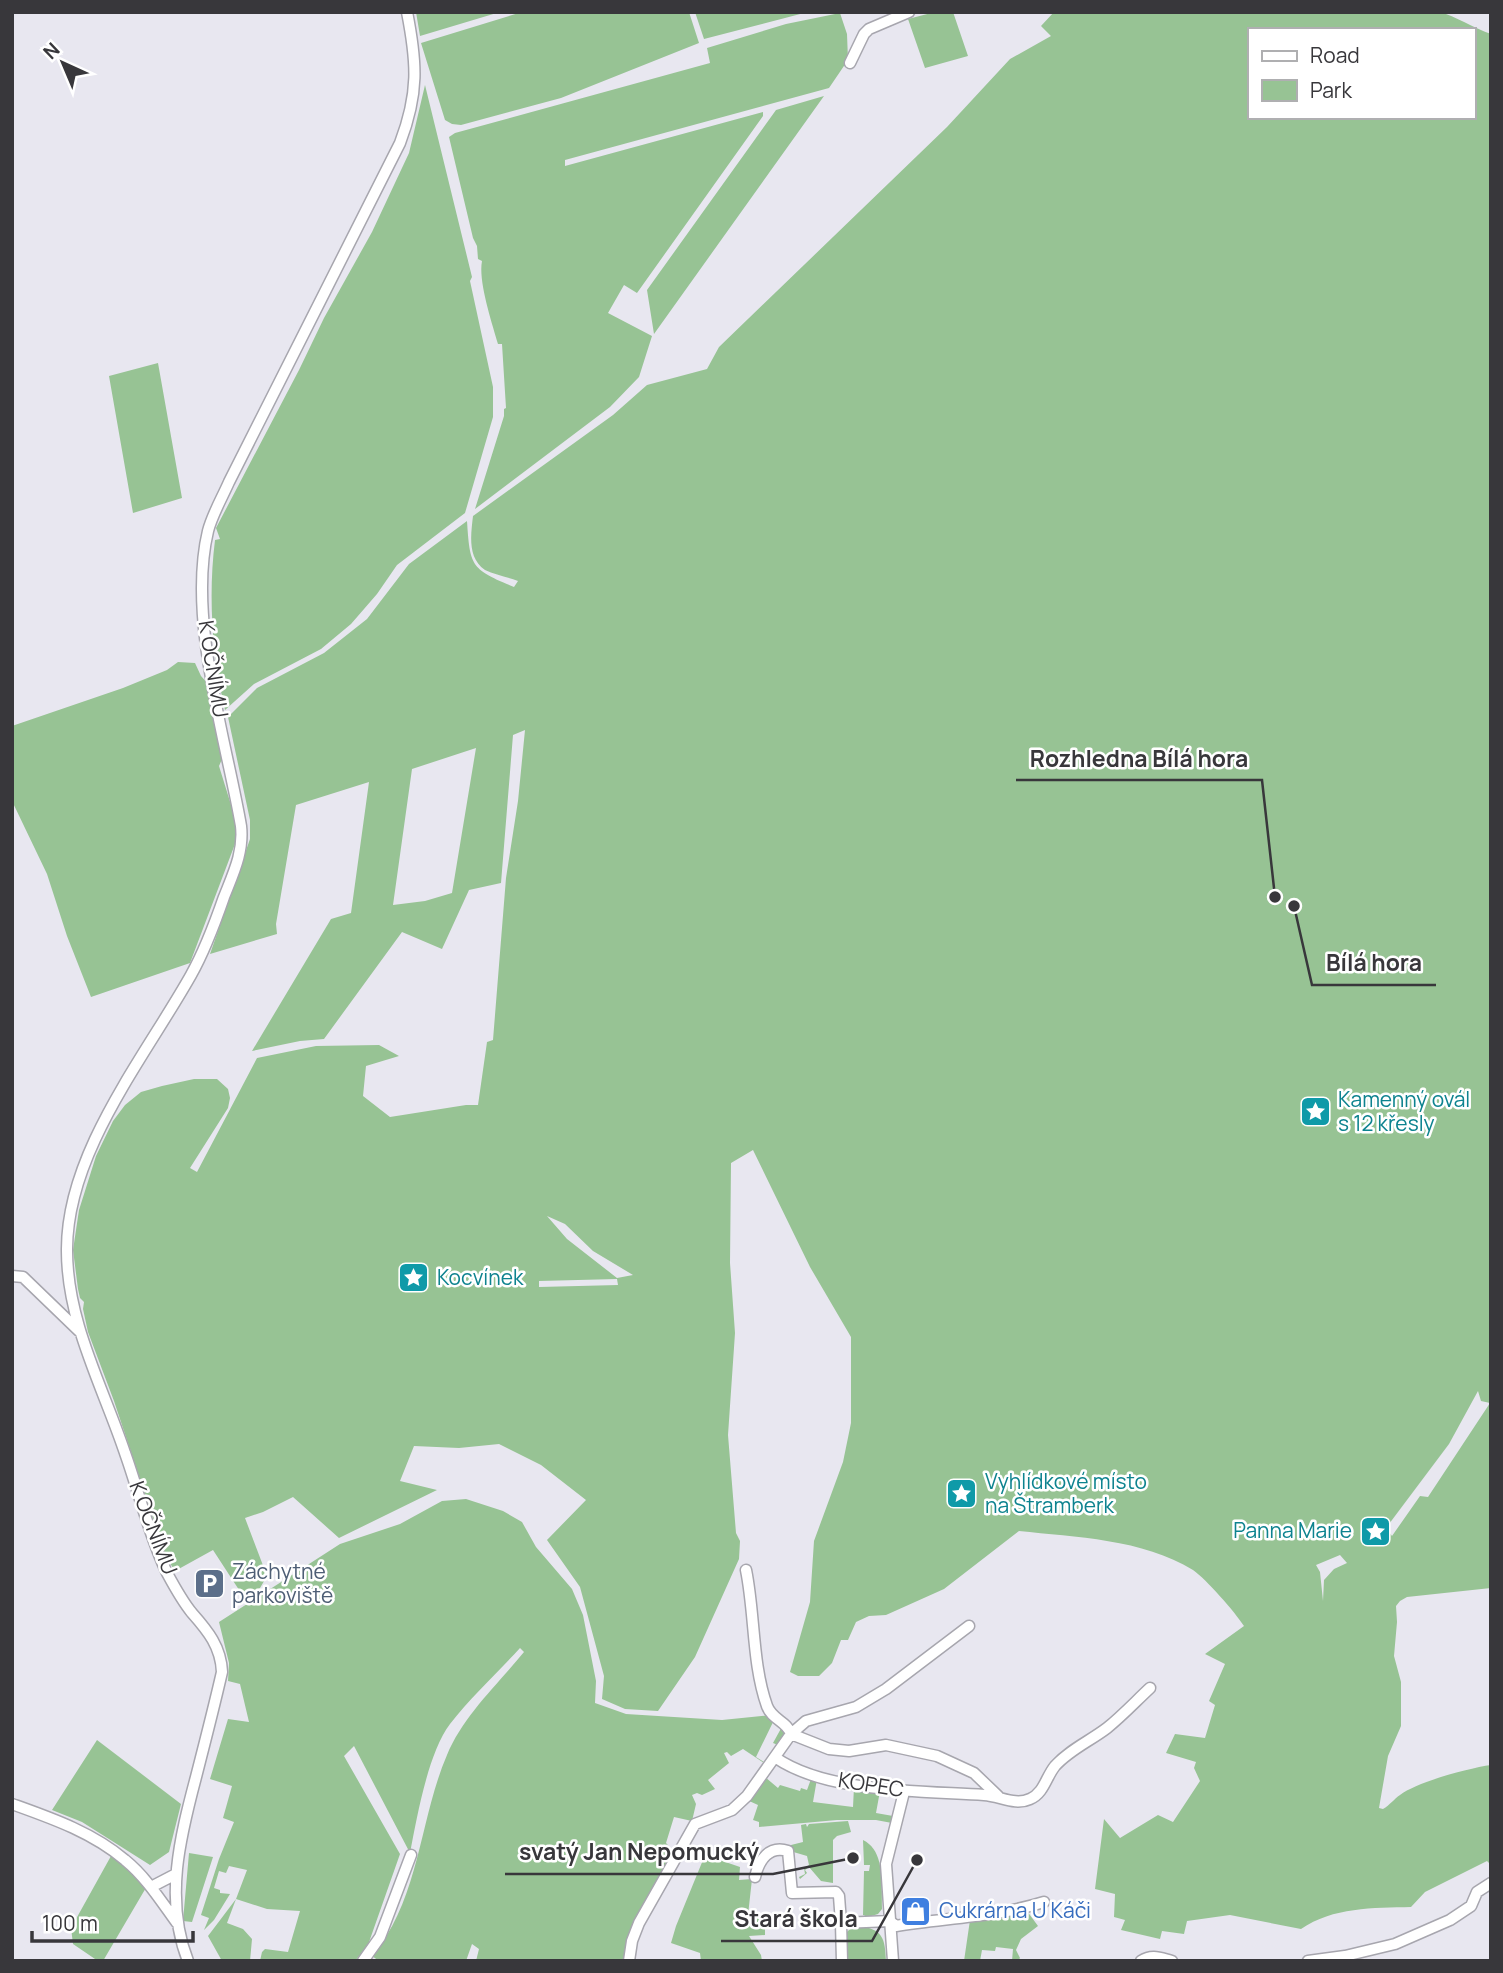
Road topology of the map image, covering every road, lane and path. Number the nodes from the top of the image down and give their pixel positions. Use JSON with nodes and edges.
{"nodes":[{"id":1,"x":407,"y":12,"type":"edge"},
{"id":2,"x":909,"y":12,"type":"edge"},
{"id":3,"x":850,"y":63,"type":"dead end"},
{"id":4,"x":12,"y":1276,"type":"edge"},
{"id":5,"x":80,"y":1331,"type":"junction"},
{"id":6,"x":746,"y":1570,"type":"dead end"},
{"id":7,"x":969,"y":1626,"type":"dead end"},
{"id":8,"x":1150,"y":1688,"type":"dead end"},
{"id":9,"x":791,"y":1734,"type":"junction"},
{"id":10,"x":776,"y":1758,"type":"junction"},
{"id":11,"x":904,"y":1791,"type":"junction"},
{"id":12,"x":998,"y":1796,"type":"junction"},
{"id":13,"x":12,"y":1804,"type":"edge"},
{"id":14,"x":411,"y":1855,"type":"dead end"},
{"id":15,"x":176,"y":1874,"type":"junction"},
{"id":16,"x":755,"y":1877,"type":"dead end"},
{"id":17,"x":1491,"y":1883,"type":"edge"},
{"id":18,"x":151,"y":1887,"type":"junction"},
{"id":19,"x":1044,"y":1902,"type":"dead end"},
{"id":20,"x":890,"y":1921,"type":"junction"},
{"id":21,"x":841,"y":1923,"type":"junction"},
{"id":22,"x":177,"y":1924,"type":"junction"},
{"id":23,"x":188,"y":1961,"type":"edge"},
{"id":24,"x":363,"y":1961,"type":"edge"},
{"id":25,"x":629,"y":1961,"type":"edge"},
{"id":26,"x":842,"y":1961,"type":"edge"},
{"id":27,"x":893,"y":1961,"type":"edge"},
{"id":28,"x":1141,"y":1961,"type":"edge"},
{"id":29,"x":1172,"y":1961,"type":"edge"},
{"id":30,"x":1308,"y":1961,"type":"edge"}],
"edges":[{"from":1,"to":5,"type":"street","name":"K OČNÍMU"},
{"from":2,"to":3,"type":"street"},
{"from":4,"to":5,"type":"street","name":"K OČNÍMU"},
{"from":5,"to":15,"type":"street","name":"K OČNÍMU"},
{"from":6,"to":9,"type":"street","name":"KOPEC"},
{"from":7,"to":9,"type":"street"},
{"from":8,"to":12,"type":"street","name":"KOPEC"},
{"from":9,"to":10,"type":"street"},
{"from":9,"to":12,"type":"street","name":"KOPEC"},
{"from":10,"to":11,"type":"street","name":"KOPEC"},
{"from":10,"to":25,"type":"street"},
{"from":11,"to":12,"type":"street","name":"KOPEC"},
{"from":11,"to":20,"type":"street"},
{"from":13,"to":18,"type":"street","name":"K OČNÍMU"},
{"from":14,"to":24,"type":"street"},
{"from":15,"to":18,"type":"street"},
{"from":15,"to":22,"type":"street","name":"K OČNÍMU"},
{"from":16,"to":21,"type":"street"},
{"from":17,"to":30,"type":"street"},
{"from":18,"to":22,"type":"street","name":"K OČNÍMU"},
{"from":19,"to":20,"type":"street"},
{"from":20,"to":21,"type":"street"},
{"from":20,"to":27,"type":"street"},
{"from":21,"to":26,"type":"street"},
{"from":22,"to":23,"type":"street","name":"K OČNÍMU"},
{"from":28,"to":29,"type":"street"}]}
